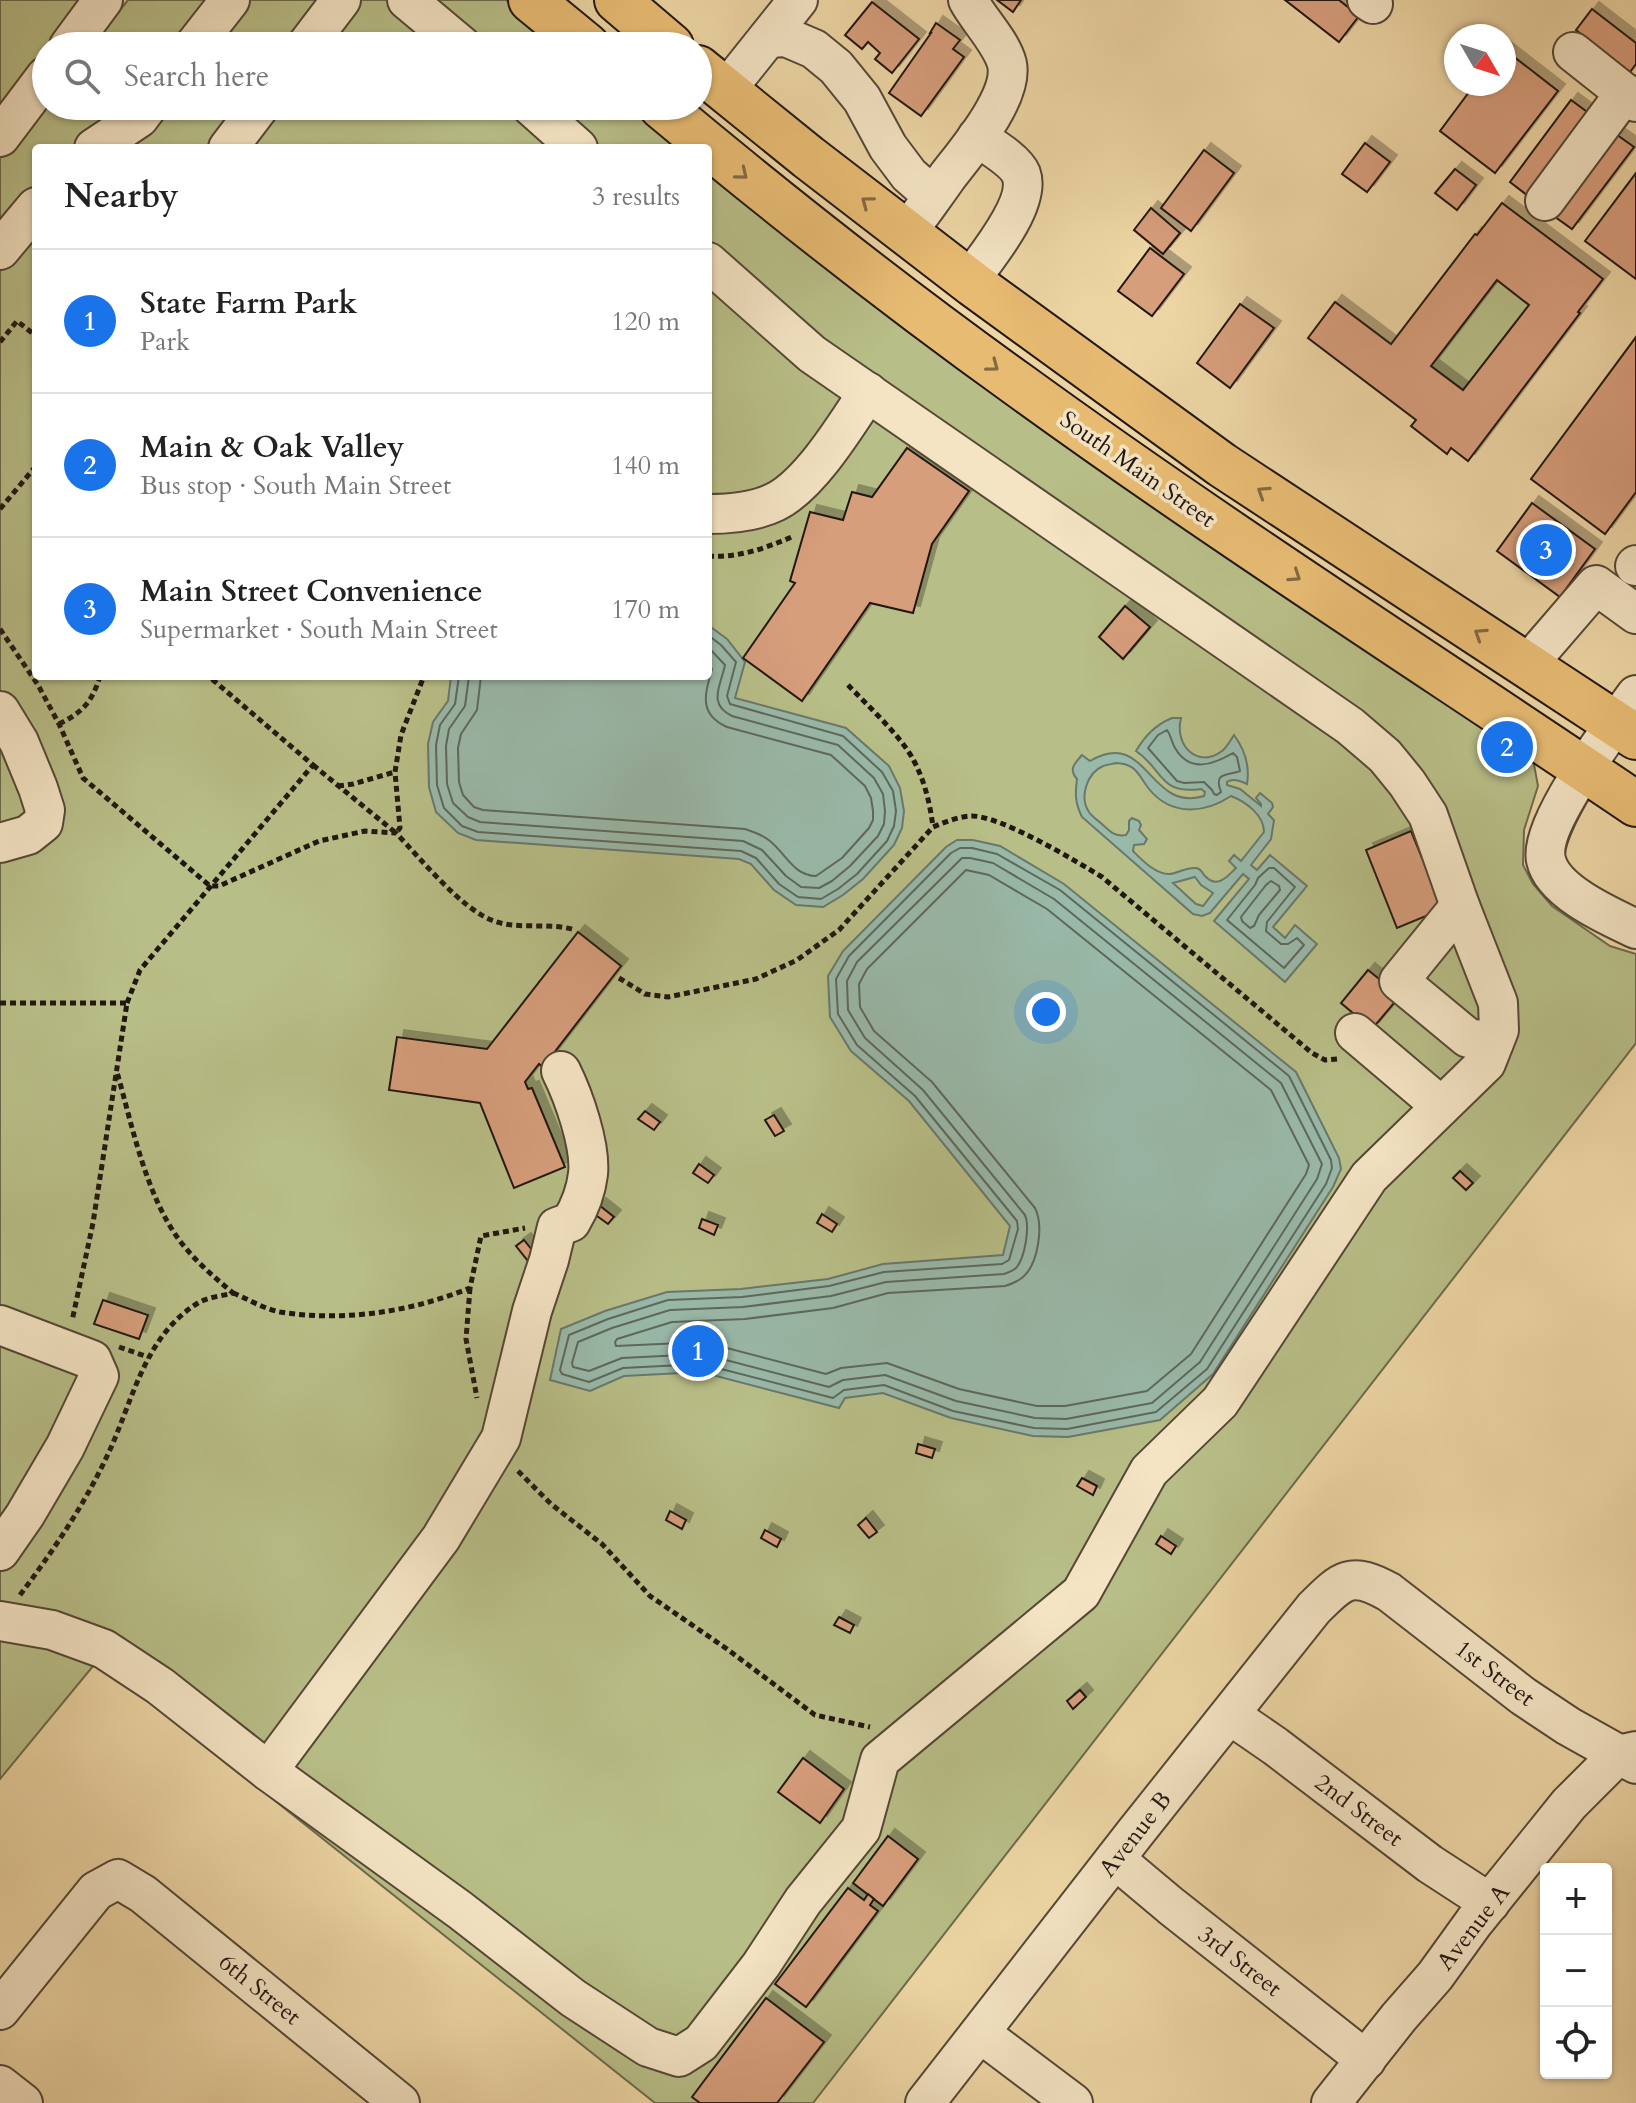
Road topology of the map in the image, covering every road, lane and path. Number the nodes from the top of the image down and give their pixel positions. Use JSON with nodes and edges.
{"nodes":[{"id":1,"x":103,"y":0,"type":"edge"},
{"id":2,"x":230,"y":0,"type":"edge"},
{"id":3,"x":341,"y":0,"type":"edge"},
{"id":4,"x":407,"y":0,"type":"edge"},
{"id":5,"x":531,"y":0,"type":"edge"},
{"id":6,"x":617,"y":0,"type":"edge"},
{"id":7,"x":798,"y":0,"type":"edge"},
{"id":8,"x":968,"y":0,"type":"edge"},
{"id":9,"x":79,"y":32,"type":"edge"},
{"id":10,"x":205,"y":32,"type":"edge"},
{"id":11,"x":317,"y":32,"type":"edge"},
{"id":12,"x":445,"y":32,"type":"edge"},
{"id":13,"x":570,"y":32,"type":"edge"},
{"id":14,"x":655,"y":32,"type":"edge"},
{"id":15,"x":768,"y":38,"type":"junction"},
{"id":16,"x":1573,"y":52,"type":"dead end"},
{"id":17,"x":712,"y":79,"type":"edge"},
{"id":18,"x":32,"y":95,"type":"edge"},
{"id":19,"x":1630,"y":98,"type":"edge"},
{"id":20,"x":136,"y":120,"type":"edge"},
{"id":21,"x":249,"y":120,"type":"edge"},
{"id":22,"x":547,"y":120,"type":"edge"},
{"id":23,"x":678,"y":120,"type":"edge"},
{"id":24,"x":0,"y":137,"type":"edge"},
{"id":25,"x":977,"y":137,"type":"junction"},
{"id":26,"x":100,"y":144,"type":"edge"},
{"id":27,"x":231,"y":144,"type":"edge"},
{"id":28,"x":574,"y":144,"type":"edge"},
{"id":29,"x":706,"y":144,"type":"edge"},
{"id":30,"x":712,"y":149,"type":"edge"},
{"id":31,"x":933,"y":196,"type":"junction"},
{"id":32,"x":1545,"y":201,"type":"dead end"},
{"id":33,"x":32,"y":212,"type":"edge"},
{"id":34,"x":907,"y":233,"type":"junction"},
{"id":35,"x":0,"y":249,"type":"edge"},
{"id":36,"x":712,"y":266,"type":"edge"},
{"id":37,"x":971,"y":282,"type":"junction"},
{"id":38,"x":941,"y":327,"type":"junction"},
{"id":39,"x":32,"y":332,"type":"edge"},
{"id":40,"x":3,"y":333,"type":"edge"},
{"id":41,"x":0,"y":342,"type":"edge"},
{"id":42,"x":868,"y":392,"type":"junction"},
{"id":43,"x":32,"y":471,"type":"edge"},
{"id":44,"x":0,"y":509,"type":"edge"},
{"id":45,"x":712,"y":514,"type":"edge"},
{"id":46,"x":794,"y":536,"type":"dead end"},
{"id":47,"x":712,"y":556,"type":"edge"},
{"id":48,"x":1636,"y":614,"type":"edge"},
{"id":49,"x":0,"y":629,"type":"edge"},
{"id":50,"x":1527,"y":665,"type":"junction"},
{"id":51,"x":32,"y":676,"type":"edge"},
{"id":52,"x":35,"y":680,"type":"edge"},
{"id":53,"x":98,"y":680,"type":"edge"},
{"id":54,"x":213,"y":680,"type":"edge"},
{"id":55,"x":422,"y":680,"type":"edge"},
{"id":56,"x":848,"y":685,"type":"dead end"},
{"id":57,"x":0,"y":711,"type":"edge"},
{"id":58,"x":1629,"y":719,"type":"edge"},
{"id":59,"x":59,"y":724,"type":"junction"},
{"id":60,"x":313,"y":765,"type":"junction"},
{"id":61,"x":1584,"y":768,"type":"junction"},
{"id":62,"x":395,"y":772,"type":"junction"},
{"id":63,"x":338,"y":786,"type":"junction"},
{"id":64,"x":1636,"y":804,"type":"edge"},
{"id":65,"x":933,"y":827,"type":"junction"},
{"id":66,"x":396,"y":833,"type":"junction"},
{"id":67,"x":0,"y":843,"type":"edge"},
{"id":68,"x":210,"y":886,"type":"junction"},
{"id":69,"x":1460,"y":906,"type":"junction"},
{"id":70,"x":1636,"y":929,"type":"edge"},
{"id":71,"x":575,"y":930,"type":"dead end"},
{"id":72,"x":619,"y":978,"type":"dead end"},
{"id":73,"x":0,"y":1003,"type":"edge"},
{"id":74,"x":127,"y":1003,"type":"junction"},
{"id":75,"x":1360,"y":1038,"type":"joint"},
{"id":76,"x":1494,"y":1042,"type":"junction"},
{"id":77,"x":561,"y":1071,"type":"dead end"},
{"id":78,"x":117,"y":1072,"type":"junction"},
{"id":79,"x":1441,"y":1106,"type":"junction"},
{"id":80,"x":557,"y":1227,"type":"junction"},
{"id":81,"x":470,"y":1288,"type":"junction"},
{"id":82,"x":233,"y":1293,"type":"junction"},
{"id":83,"x":0,"y":1325,"type":"edge"},
{"id":84,"x":70,"y":1332,"type":"dead end"},
{"id":85,"x":495,"y":1449,"type":"junction"},
{"id":86,"x":0,"y":1551,"type":"edge"},
{"id":87,"x":1358,"y":1579,"type":"joint"},
{"id":88,"x":8,"y":1610,"type":"edge"},
{"id":89,"x":1230,"y":1715,"type":"junction"},
{"id":90,"x":903,"y":1741,"type":"junction"},
{"id":91,"x":1630,"y":1757,"type":"edge"},
{"id":92,"x":268,"y":1771,"type":"junction"},
{"id":93,"x":1115,"y":1859,"type":"junction"},
{"id":94,"x":1490,"y":1903,"type":"junction"},
{"id":95,"x":0,"y":2010,"type":"edge"},
{"id":96,"x":980,"y":2033,"type":"junction"},
{"id":97,"x":1366,"y":2060,"type":"junction"},
{"id":98,"x":0,"y":2085,"type":"edge"},
{"id":99,"x":23,"y":2103,"type":"edge"},
{"id":100,"x":400,"y":2103,"type":"edge"},
{"id":101,"x":925,"y":2103,"type":"edge"},
{"id":102,"x":1073,"y":2103,"type":"edge"},
{"id":103,"x":1331,"y":2103,"type":"edge"}],
"edges":[{"from":1,"to":9,"type":"street"},
{"from":2,"to":10,"type":"street"},
{"from":3,"to":11,"type":"street"},
{"from":4,"to":12,"type":"street"},
{"from":5,"to":13,"type":"highway"},
{"from":6,"to":14,"type":"highway"},
{"from":7,"to":15,"type":"street"},
{"from":8,"to":25,"type":"street"},
{"from":15,"to":17,"type":"street"},
{"from":15,"to":31,"type":"street"},
{"from":16,"to":19,"type":"street"},
{"from":34,"to":17,"type":"highway","one_way":true},
{"from":18,"to":24,"type":"street"},
{"from":19,"to":32,"type":"street"},
{"from":20,"to":26,"type":"street"},
{"from":21,"to":27,"type":"street"},
{"from":22,"to":28,"type":"street"},
{"from":23,"to":29,"type":"highway","name":"South Main Street","one_way":true},
{"from":25,"to":31,"type":"street"},
{"from":25,"to":37,"type":"street"},
{"from":30,"to":38,"type":"highway","name":"South Main Street","one_way":true},
{"from":31,"to":34,"type":"street"},
{"from":33,"to":35,"type":"street"},
{"from":34,"to":37,"type":"highway"},
{"from":36,"to":42,"type":"street"},
{"from":37,"to":38,"type":"highway"},
{"from":50,"to":37,"type":"highway","one_way":true},
{"from":38,"to":61,"type":"highway","name":"South Main Street","one_way":true},
{"from":39,"to":40,"type":"path"},
{"from":40,"to":41,"type":"path"},
{"from":42,"to":45,"type":"street"},
{"from":42,"to":69,"type":"street"},
{"from":43,"to":44,"type":"path"},
{"from":46,"to":47,"type":"path"},
{"from":48,"to":50,"type":"street"},
{"from":49,"to":51,"type":"path"},
{"from":50,"to":58,"type":"highway"},
{"from":52,"to":59,"type":"path"},
{"from":53,"to":59,"type":"path"},
{"from":54,"to":60,"type":"path"},
{"from":55,"to":62,"type":"path"},
{"from":56,"to":65,"type":"path"},
{"from":57,"to":67,"type":"street"},
{"from":58,"to":61,"type":"street"},
{"from":59,"to":68,"type":"path"},
{"from":60,"to":63,"type":"path"},
{"from":60,"to":68,"type":"path"},
{"from":61,"to":64,"type":"highway","name":"South Main Street"},
{"from":61,"to":70,"type":"street"},
{"from":62,"to":63,"type":"path"},
{"from":62,"to":66,"type":"path"},
{"from":63,"to":66,"type":"path"},
{"from":65,"to":72,"type":"path"},
{"from":65,"to":75,"type":"path"},
{"from":66,"to":68,"type":"path"},
{"from":66,"to":71,"type":"path"},
{"from":68,"to":74,"type":"path"},
{"from":69,"to":76,"type":"street"},
{"from":69,"to":76,"type":"street"},
{"from":73,"to":74,"type":"path"},
{"from":74,"to":78,"type":"path"},
{"from":75,"to":79,"type":"street"},
{"from":76,"to":79,"type":"street"},
{"from":77,"to":80,"type":"street"},
{"from":78,"to":82,"type":"path"},
{"from":78,"to":84,"type":"path"},
{"from":79,"to":90,"type":"street"},
{"from":80,"to":81,"type":"path"},
{"from":80,"to":85,"type":"street"},
{"from":81,"to":82,"type":"path"},
{"from":81,"to":85,"type":"path"},
{"from":82,"to":88,"type":"path"},
{"from":83,"to":86,"type":"street"},
{"from":85,"to":90,"type":"path"},
{"from":85,"to":92,"type":"street"},
{"from":87,"to":89,"type":"street","name":"Avenue B"},
{"from":87,"to":91,"type":"street","name":"1st Street"},
{"from":88,"to":92,"type":"street"},
{"from":89,"to":93,"type":"street","name":"Avenue B"},
{"from":89,"to":94,"type":"street","name":"2nd Street"},
{"from":90,"to":92,"type":"street"},
{"from":91,"to":94,"type":"street","name":"Avenue A"},
{"from":93,"to":96,"type":"street","name":"Avenue B"},
{"from":93,"to":97,"type":"street","name":"3rd Street"},
{"from":94,"to":97,"type":"street","name":"Avenue A"},
{"from":95,"to":100,"type":"street","name":"6th Street"},
{"from":96,"to":101,"type":"street","name":"Avenue B"},
{"from":96,"to":102,"type":"street"},
{"from":97,"to":103,"type":"street","name":"Avenue A"},
{"from":98,"to":99,"type":"street"}]}
